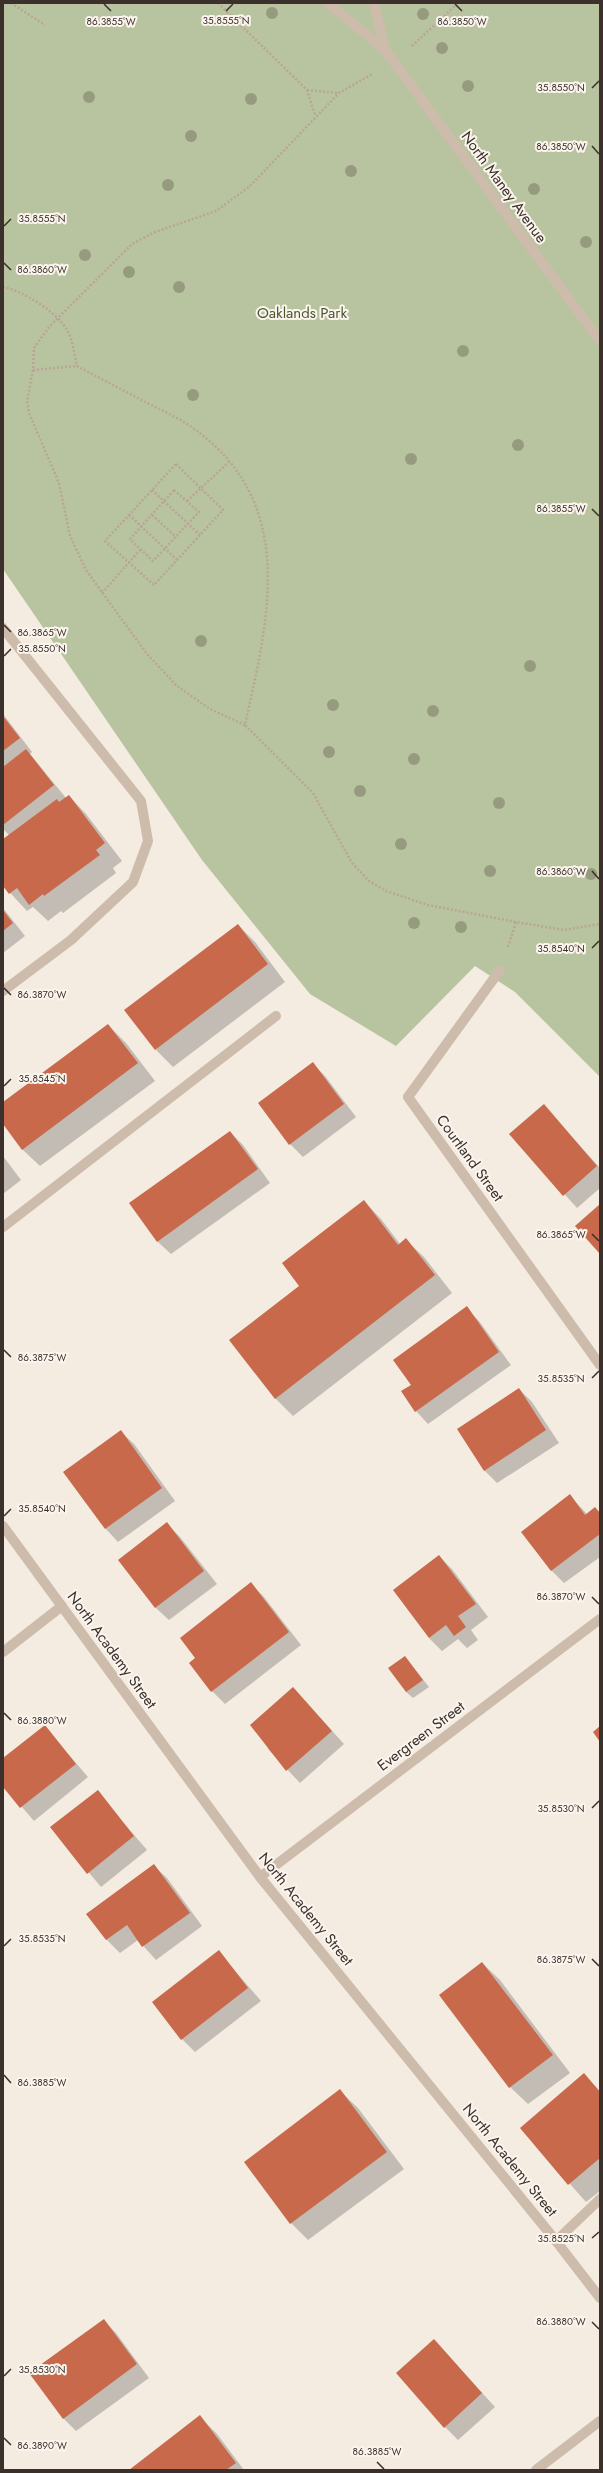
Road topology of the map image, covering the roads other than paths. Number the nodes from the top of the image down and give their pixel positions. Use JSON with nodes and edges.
{"nodes":[{"id":1,"x":328,"y":3,"type":"edge"},
{"id":2,"x":374,"y":3,"type":"edge"},
{"id":3,"x":385,"y":50,"type":"junction"},
{"id":4,"x":600,"y":341,"type":"edge"},
{"id":5,"x":3,"y":628,"type":"edge"},
{"id":6,"x":500,"y":970,"type":"dead end"},
{"id":7,"x":3,"y":991,"type":"edge"},
{"id":8,"x":276,"y":1016,"type":"dead end"},
{"id":9,"x":3,"y":1227,"type":"edge"},
{"id":10,"x":600,"y":1365,"type":"edge"},
{"id":11,"x":3,"y":1526,"type":"edge"},
{"id":12,"x":62,"y":1606,"type":"junction"},
{"id":13,"x":600,"y":1620,"type":"edge"},
{"id":14,"x":3,"y":1652,"type":"edge"},
{"id":15,"x":260,"y":1877,"type":"junction"},
{"id":16,"x":600,"y":2200,"type":"edge"},
{"id":17,"x":556,"y":2241,"type":"junction"},
{"id":18,"x":600,"y":2298,"type":"edge"},
{"id":19,"x":600,"y":2421,"type":"edge"},
{"id":20,"x":536,"y":2470,"type":"edge"}],
"edges":[{"from":1,"to":3,"type":"street"},
{"from":2,"to":3,"type":"street"},
{"from":3,"to":4,"type":"street","name":"North Maney Avenue"},
{"from":5,"to":7,"type":"street"},
{"from":6,"to":10,"type":"street","name":"Courtland Street"},
{"from":8,"to":9,"type":"street"},
{"from":11,"to":12,"type":"street","name":"North Academy Street"},
{"from":12,"to":14,"type":"street"},
{"from":12,"to":15,"type":"street","name":"North Academy Street"},
{"from":13,"to":15,"type":"street","name":"Evergreen Street"},
{"from":15,"to":17,"type":"street","name":"North Academy Street"},
{"from":16,"to":17,"type":"street"},
{"from":17,"to":18,"type":"street","name":"North Academy Street"},
{"from":19,"to":20,"type":"street"}]}
